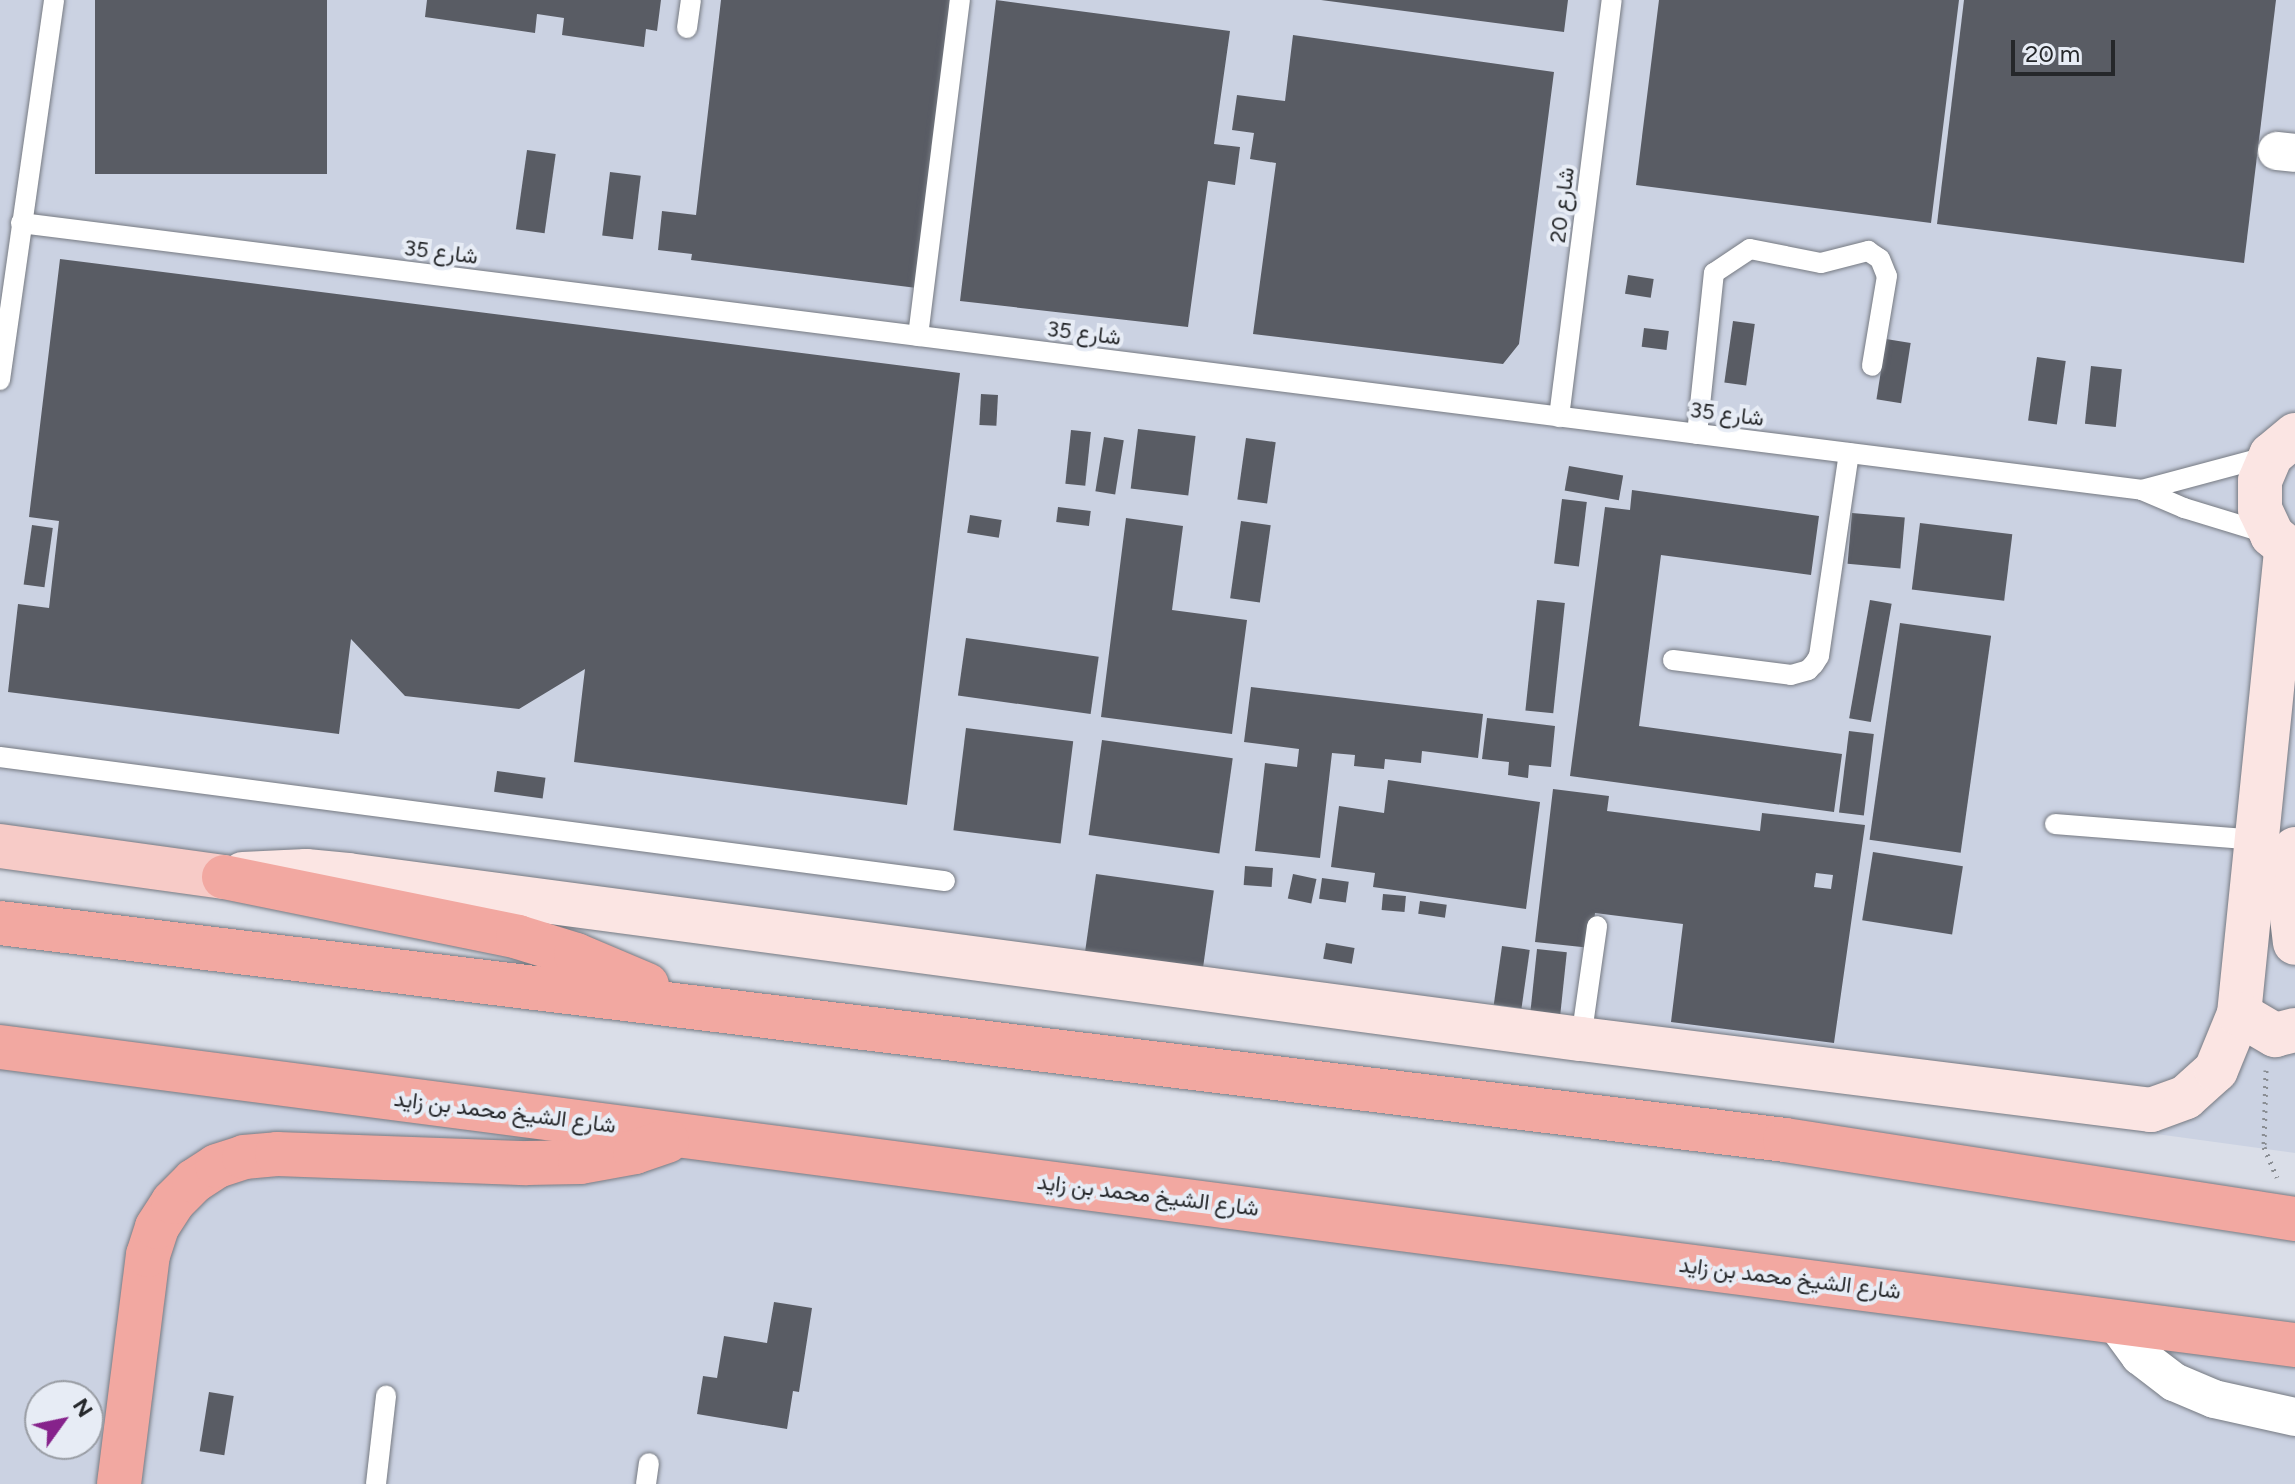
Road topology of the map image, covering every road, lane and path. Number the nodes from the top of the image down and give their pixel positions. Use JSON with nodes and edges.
{"nodes":[{"id":1,"x":54,"y":0,"type":"edge"},
{"id":2,"x":691,"y":0,"type":"edge"},
{"id":3,"x":960,"y":0,"type":"edge"},
{"id":4,"x":1612,"y":0,"type":"edge"},
{"id":5,"x":687,"y":28,"type":"dead end"},
{"id":6,"x":21,"y":223,"type":"junction"},
{"id":7,"x":918,"y":336,"type":"junction"},
{"id":8,"x":1872,"y":366,"type":"dead end"},
{"id":9,"x":0,"y":380,"type":"edge"},
{"id":10,"x":1559,"y":417,"type":"junction"},
{"id":11,"x":1697,"y":434,"type":"junction"},
{"id":12,"x":2287,"y":437,"type":"edge"},
{"id":13,"x":1849,"y":453,"type":"junction"},
{"id":14,"x":2142,"y":490,"type":"junction"},
{"id":15,"x":2284,"y":546,"type":"edge"},
{"id":16,"x":1673,"y":660,"type":"dead end"},
{"id":17,"x":0,"y":757,"type":"edge"},
{"id":18,"x":2055,"y":824,"type":"dead end"},
{"id":19,"x":2276,"y":845,"type":"edge"},
{"id":20,"x":0,"y":846,"type":"edge"},
{"id":21,"x":224,"y":877,"type":"junction"},
{"id":22,"x":945,"y":881,"type":"dead end"},
{"id":23,"x":0,"y":923,"type":"edge"},
{"id":24,"x":1597,"y":926,"type":"dead end"},
{"id":25,"x":2295,"y":943,"type":"edge"},
{"id":26,"x":689,"y":1005,"type":"junction"},
{"id":27,"x":2239,"y":1014,"type":"junction"},
{"id":28,"x":2295,"y":1030,"type":"edge"},
{"id":29,"x":1581,"y":1039,"type":"junction"},
{"id":30,"x":0,"y":1047,"type":"edge"},
{"id":31,"x":2266,"y":1063,"type":"dead end"},
{"id":32,"x":685,"y":1135,"type":"junction"},
{"id":33,"x":2264,"y":1147,"type":"dead end"},
{"id":34,"x":2295,"y":1219,"type":"edge"},
{"id":35,"x":2113,"y":1319,"type":"junction"},
{"id":36,"x":2295,"y":1345,"type":"edge"},
{"id":37,"x":386,"y":1396,"type":"dead end"},
{"id":38,"x":2295,"y":1417,"type":"edge"},
{"id":39,"x":119,"y":1484,"type":"edge"},
{"id":40,"x":376,"y":1484,"type":"edge"}],
"edges":[{"from":1,"to":6,"type":"lane"},
{"from":2,"to":5,"type":"lane"},
{"from":3,"to":7,"type":"lane"},
{"from":4,"to":10,"type":"lane","name":"شارع 20"},
{"from":6,"to":7,"type":"lane","name":"شارع 35"},
{"from":6,"to":9,"type":"lane"},
{"from":7,"to":10,"type":"lane","name":"شارع 35"},
{"from":8,"to":11,"type":"lane"},
{"from":10,"to":11,"type":"lane","name":"شارع 35"},
{"from":11,"to":13,"type":"lane","name":"شارع 35"},
{"from":12,"to":14,"type":"lane","name":"شارع 35"},
{"from":12,"to":15,"type":"street"},
{"from":13,"to":14,"type":"lane","name":"شارع 35"},
{"from":13,"to":16,"type":"lane"},
{"from":14,"to":15,"type":"lane","name":"شارع 35"},
{"from":15,"to":19,"type":"street"},
{"from":17,"to":22,"type":"lane"},
{"from":18,"to":19,"type":"lane"},
{"from":19,"to":25,"type":"street"},
{"from":19,"to":27,"type":"street"},
{"from":20,"to":21,"type":"main road"},
{"from":21,"to":26,"type":"highway"},
{"from":21,"to":29,"type":"street"},
{"from":23,"to":26,"type":"highway"},
{"from":24,"to":29,"type":"lane"},
{"from":26,"to":34,"type":"highway"},
{"from":27,"to":28,"type":"street"},
{"from":27,"to":29,"type":"street"},
{"from":30,"to":32,"type":"highway","name":"شارع الشيخ محمد بن زايد"},
{"from":31,"to":33,"type":"path"},
{"from":32,"to":35,"type":"highway","name":"شارع الشيخ محمد بن زايد"},
{"from":32,"to":39,"type":"highway"},
{"from":35,"to":36,"type":"highway","name":"شارع الشيخ محمد بن زايد"},
{"from":35,"to":38,"type":"street"},
{"from":37,"to":40,"type":"lane"}]}
